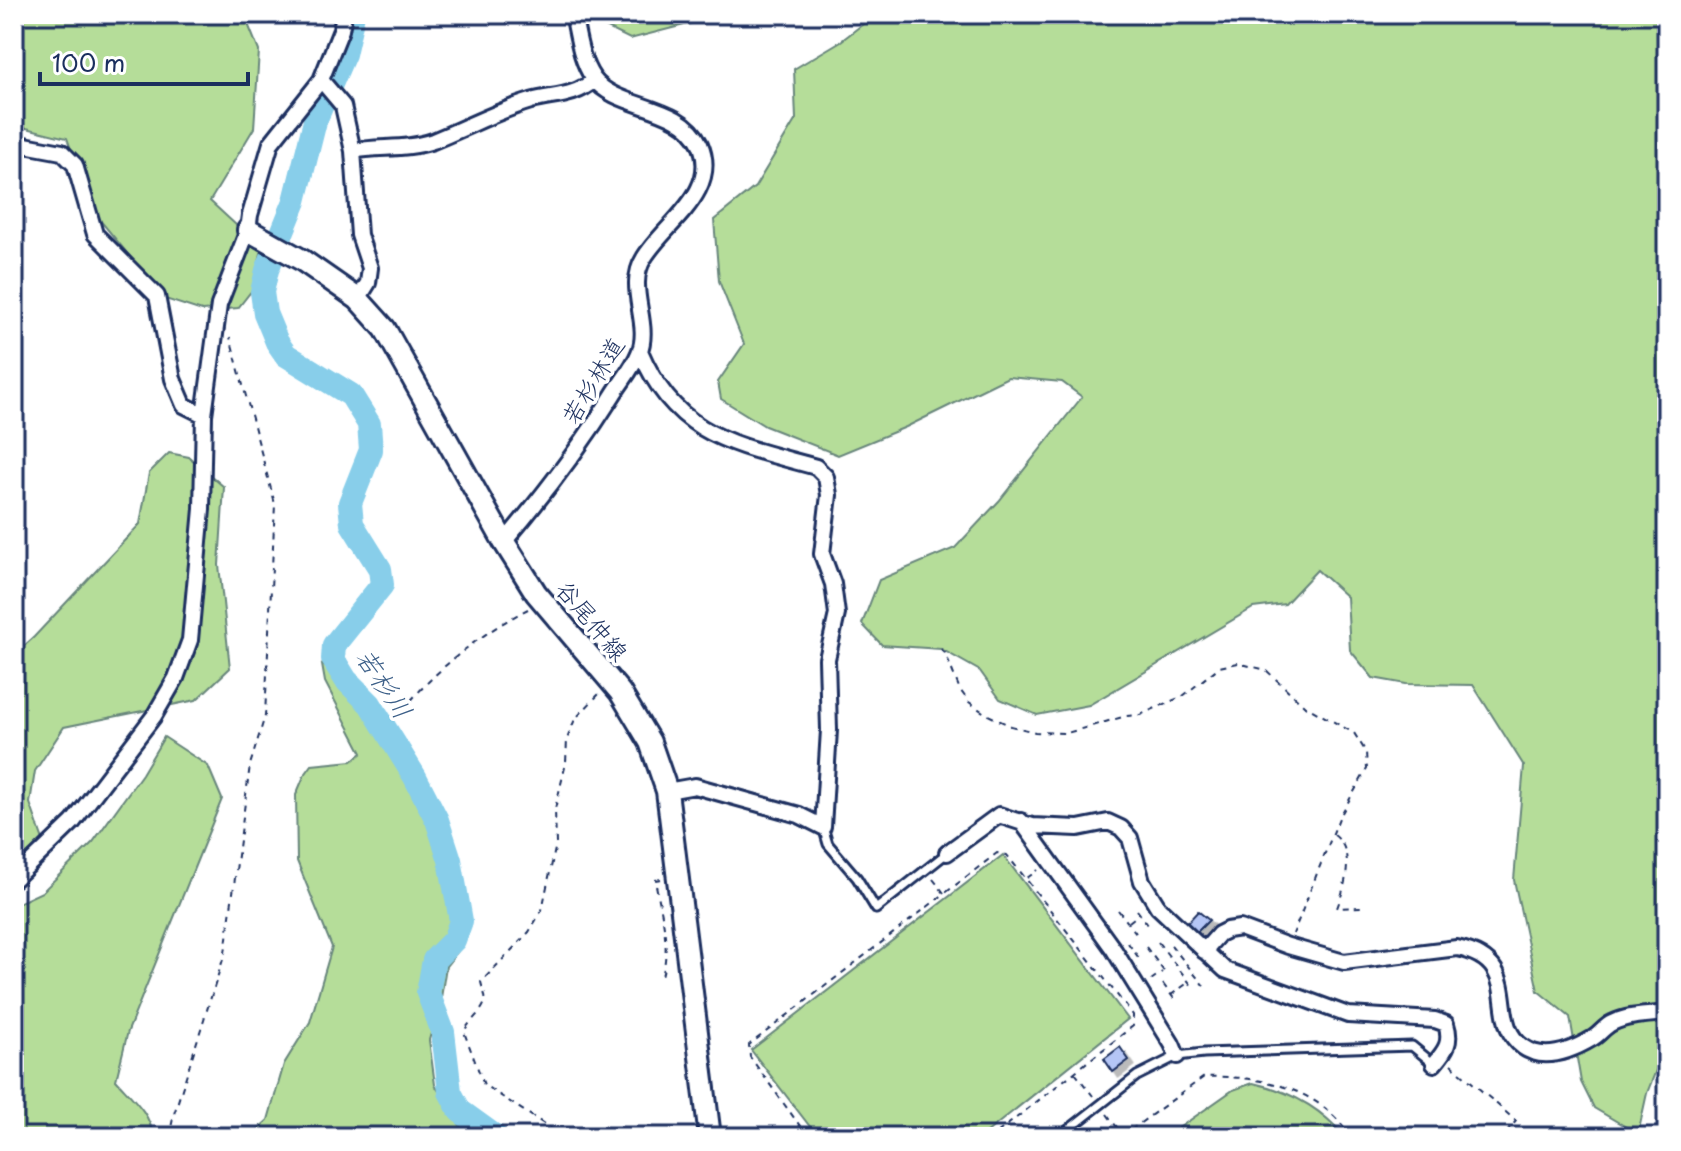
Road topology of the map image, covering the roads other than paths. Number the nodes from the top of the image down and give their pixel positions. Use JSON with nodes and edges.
{"nodes":[{"id":1,"x":344,"y":14,"type":"edge"},
{"id":2,"x":573,"y":14,"type":"edge"},
{"id":3,"x":594,"y":80,"type":"junction"},
{"id":4,"x":322,"y":82,"type":"junction"},
{"id":5,"x":14,"y":143,"type":"edge"},
{"id":6,"x":353,"y":151,"type":"junction"},
{"id":7,"x":255,"y":234,"type":"junction"},
{"id":8,"x":358,"y":299,"type":"junction"},
{"id":9,"x":640,"y":351,"type":"junction"},
{"id":10,"x":204,"y":415,"type":"junction"},
{"id":11,"x":504,"y":542,"type":"junction"},
{"id":12,"x":667,"y":791,"type":"junction"},
{"id":13,"x":1021,"y":821,"type":"junction"},
{"id":14,"x":823,"y":827,"type":"junction"},
{"id":15,"x":947,"y":853,"type":"joint"},
{"id":16,"x":14,"y":879,"type":"edge"},
{"id":17,"x":1204,"y":951,"type":"junction"},
{"id":18,"x":1667,"y":1013,"type":"edge"},
{"id":19,"x":1177,"y":1056,"type":"junction"},
{"id":20,"x":1438,"y":1060,"type":"joint"},
{"id":21,"x":710,"y":1137,"type":"edge"},
{"id":22,"x":1059,"y":1137,"type":"edge"}],
"edges":[{"from":1,"to":4,"type":"street"},
{"from":2,"to":3,"type":"street"},
{"from":3,"to":6,"type":"street"},
{"from":3,"to":9,"type":"street","name":"若杉林道"},
{"from":4,"to":6,"type":"street"},
{"from":4,"to":7,"type":"street"},
{"from":5,"to":10,"type":"street"},
{"from":6,"to":8,"type":"street"},
{"from":7,"to":8,"type":"main road","name":"谷尾仲線"},
{"from":7,"to":10,"type":"street"},
{"from":8,"to":11,"type":"main road","name":"谷尾仲線"},
{"from":9,"to":11,"type":"street","name":"若杉林道"},
{"from":9,"to":14,"type":"street"},
{"from":10,"to":16,"type":"street"},
{"from":11,"to":12,"type":"main road","name":"谷尾仲線"},
{"from":12,"to":14,"type":"street"},
{"from":12,"to":21,"type":"main road","name":"谷尾仲線"},
{"from":13,"to":15,"type":"street"},
{"from":13,"to":17,"type":"street"},
{"from":13,"to":19,"type":"street"},
{"from":14,"to":15,"type":"lane"},
{"from":17,"to":18,"type":"street"},
{"from":17,"to":20,"type":"street"},
{"from":19,"to":20,"type":"lane"},
{"from":19,"to":22,"type":"lane"}]}
